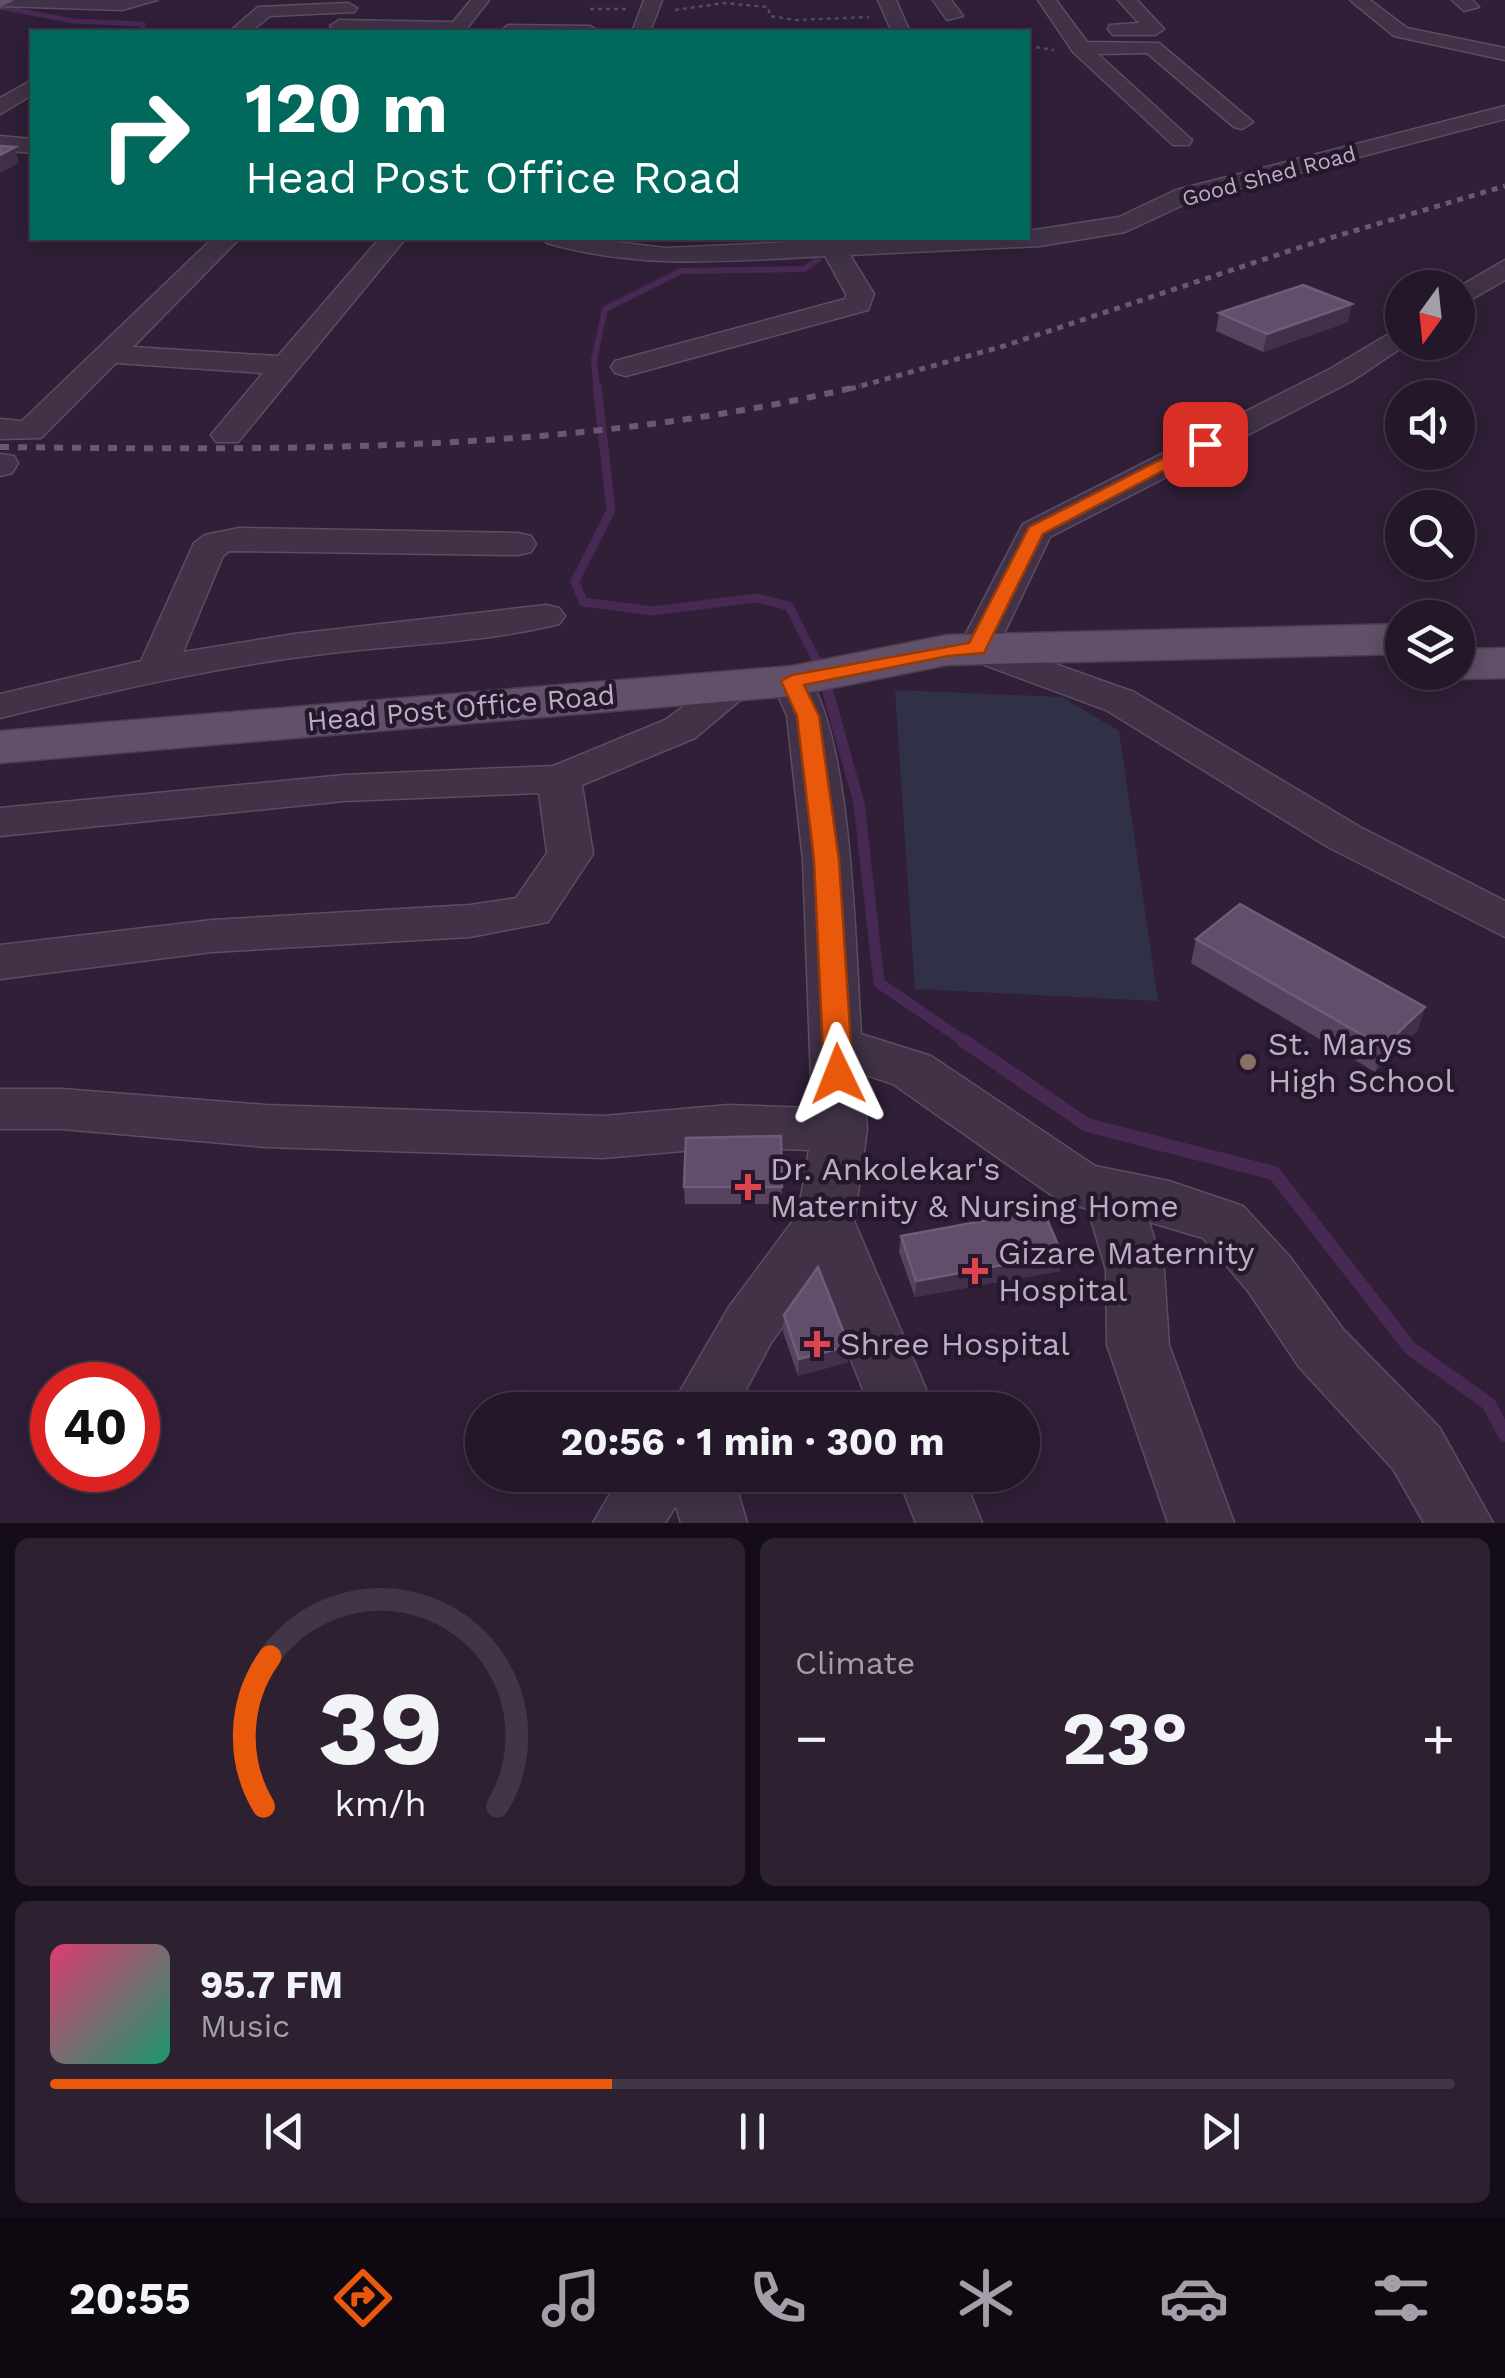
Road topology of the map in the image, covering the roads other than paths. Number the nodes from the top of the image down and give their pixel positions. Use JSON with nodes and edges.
{"nodes":[{"id":1,"x":148,"y":0,"type":"edge"},
{"id":2,"x":480,"y":0,"type":"edge"},
{"id":3,"x":942,"y":0,"type":"edge"},
{"id":4,"x":1047,"y":0,"type":"edge"},
{"id":5,"x":1128,"y":0,"type":"edge"},
{"id":6,"x":1359,"y":0,"type":"edge"},
{"id":7,"x":1,"y":1,"type":"edge"},
{"id":8,"x":85,"y":2,"type":"edge"},
{"id":9,"x":651,"y":4,"type":"edge"},
{"id":10,"x":343,"y":16,"type":"edge"},
{"id":11,"x":954,"y":16,"type":"dead end"},
{"id":12,"x":241,"y":30,"type":"edge"},
{"id":13,"x":456,"y":30,"type":"edge"},
{"id":14,"x":642,"y":30,"type":"edge"},
{"id":15,"x":1152,"y":47,"type":"junction"},
{"id":16,"x":1073,"y":49,"type":"junction"},
{"id":17,"x":1505,"y":54,"type":"edge"},
{"id":18,"x":30,"y":87,"type":"edge"},
{"id":19,"x":0,"y":108,"type":"edge"},
{"id":20,"x":1505,"y":112,"type":"edge"},
{"id":21,"x":1242,"y":122,"type":"dead end"},
{"id":22,"x":1181,"y":140,"type":"dead end"},
{"id":23,"x":0,"y":143,"type":"edge"},
{"id":24,"x":30,"y":146,"type":"edge"},
{"id":25,"x":1034,"y":228,"type":"edge"},
{"id":26,"x":225,"y":240,"type":"edge"},
{"id":27,"x":392,"y":240,"type":"edge"},
{"id":28,"x":566,"y":240,"type":"edge"},
{"id":29,"x":899,"y":240,"type":"edge"},
{"id":30,"x":820,"y":247,"type":"edge"},
{"id":31,"x":1500,"y":281,"type":"edge"},
{"id":32,"x":1475,"y":292,"type":"edge"},
{"id":33,"x":1385,"y":345,"type":"edge"},
{"id":34,"x":108,"y":354,"type":"junction"},
{"id":35,"x":284,"y":365,"type":"junction"},
{"id":36,"x":626,"y":367,"type":"dead end"},
{"id":37,"x":0,"y":429,"type":"edge"},
{"id":38,"x":228,"y":435,"type":"dead end"},
{"id":39,"x":518,"y":544,"type":"dead end"},
{"id":40,"x":546,"y":616,"type":"dead end"},
{"id":41,"x":1475,"y":638,"type":"edge"},
{"id":42,"x":1505,"y":638,"type":"edge"},
{"id":43,"x":1385,"y":639,"type":"edge"},
{"id":44,"x":977,"y":649,"type":"junction"},
{"id":45,"x":919,"y":656,"type":"junction"},
{"id":46,"x":1505,"y":663,"type":"edge"},
{"id":47,"x":1475,"y":664,"type":"edge"},
{"id":48,"x":1385,"y":665,"type":"edge"},
{"id":49,"x":1024,"y":668,"type":"junction"},
{"id":50,"x":156,"y":669,"type":"junction"},
{"id":51,"x":820,"y":674,"type":"junction"},
{"id":52,"x":738,"y":686,"type":"junction"},
{"id":53,"x":0,"y":706,"type":"edge"},
{"id":54,"x":0,"y":747,"type":"edge"},
{"id":55,"x":559,"y":779,"type":"junction"},
{"id":56,"x":0,"y":822,"type":"edge"},
{"id":57,"x":1505,"y":921,"type":"edge"},
{"id":58,"x":0,"y":962,"type":"edge"},
{"id":59,"x":838,"y":1046,"type":"junction"},
{"id":60,"x":0,"y":1108,"type":"edge"},
{"id":61,"x":840,"y":1130,"type":"junction"},
{"id":62,"x":1111,"y":1192,"type":"junction"},
{"id":63,"x":825,"y":1221,"type":"junction"},
{"id":64,"x":712,"y":1392,"type":"edge"},
{"id":65,"x":896,"y":1392,"type":"edge"},
{"id":66,"x":648,"y":1492,"type":"edge"},
{"id":67,"x":705,"y":1492,"type":"edge"},
{"id":68,"x":937,"y":1492,"type":"edge"},
{"id":69,"x":626,"y":1523,"type":"edge"},
{"id":70,"x":714,"y":1523,"type":"edge"},
{"id":71,"x":949,"y":1523,"type":"edge"},
{"id":72,"x":1201,"y":1523,"type":"edge"},
{"id":73,"x":1460,"y":1523,"type":"edge"}],
"edges":[{"from":1,"to":8,"type":"street"},
{"from":2,"to":13,"type":"street"},
{"from":3,"to":11,"type":"street"},
{"from":4,"to":16,"type":"street"},
{"from":5,"to":15,"type":"street"},
{"from":6,"to":17,"type":"street"},
{"from":7,"to":8,"type":"street"},
{"from":9,"to":14,"type":"street"},
{"from":10,"to":12,"type":"street"},
{"from":10,"to":13,"type":"street"},
{"from":15,"to":16,"type":"street"},
{"from":15,"to":21,"type":"street"},
{"from":16,"to":22,"type":"street"},
{"from":18,"to":19,"type":"street"},
{"from":20,"to":25,"type":"street","name":"Good Shed Road"},
{"from":23,"to":24,"type":"street"},
{"from":26,"to":34,"type":"street"},
{"from":27,"to":35,"type":"street"},
{"from":28,"to":30,"type":"street","name":"Good Shed Road"},
{"from":29,"to":30,"type":"street","name":"Good Shed Road"},
{"from":30,"to":36,"type":"street"},
{"from":31,"to":32,"type":"street"},
{"from":33,"to":44,"type":"street"},
{"from":34,"to":35,"type":"street"},
{"from":34,"to":37,"type":"street"},
{"from":35,"to":38,"type":"street"},
{"from":39,"to":50,"type":"street"},
{"from":40,"to":50,"type":"street"},
{"from":41,"to":42,"type":"main road"},
{"from":43,"to":44,"type":"main road","name":"Head Post Office Road"},
{"from":44,"to":45,"type":"main road","name":"Head Post Office Road"},
{"from":44,"to":49,"type":"street"},
{"from":45,"to":49,"type":"main road","name":"Head Post Office Road"},
{"from":45,"to":51,"type":"main road","name":"Head Post Office Road"},
{"from":46,"to":47,"type":"main road"},
{"from":48,"to":49,"type":"main road","name":"Head Post Office Road"},
{"from":49,"to":57,"type":"street"},
{"from":50,"to":53,"type":"street"},
{"from":51,"to":52,"type":"main road","name":"Head Post Office Road"},
{"from":51,"to":59,"type":"street"},
{"from":52,"to":54,"type":"main road","name":"Head Post Office Road"},
{"from":52,"to":55,"type":"street"},
{"from":55,"to":56,"type":"street"},
{"from":55,"to":58,"type":"street"},
{"from":59,"to":61,"type":"street"},
{"from":59,"to":62,"type":"street"},
{"from":60,"to":61,"type":"street"},
{"from":61,"to":63,"type":"street"},
{"from":62,"to":72,"type":"street"},
{"from":62,"to":73,"type":"street"},
{"from":63,"to":64,"type":"street"},
{"from":63,"to":65,"type":"street"},
{"from":66,"to":69,"type":"street"},
{"from":67,"to":70,"type":"street"},
{"from":68,"to":71,"type":"street"}]}
